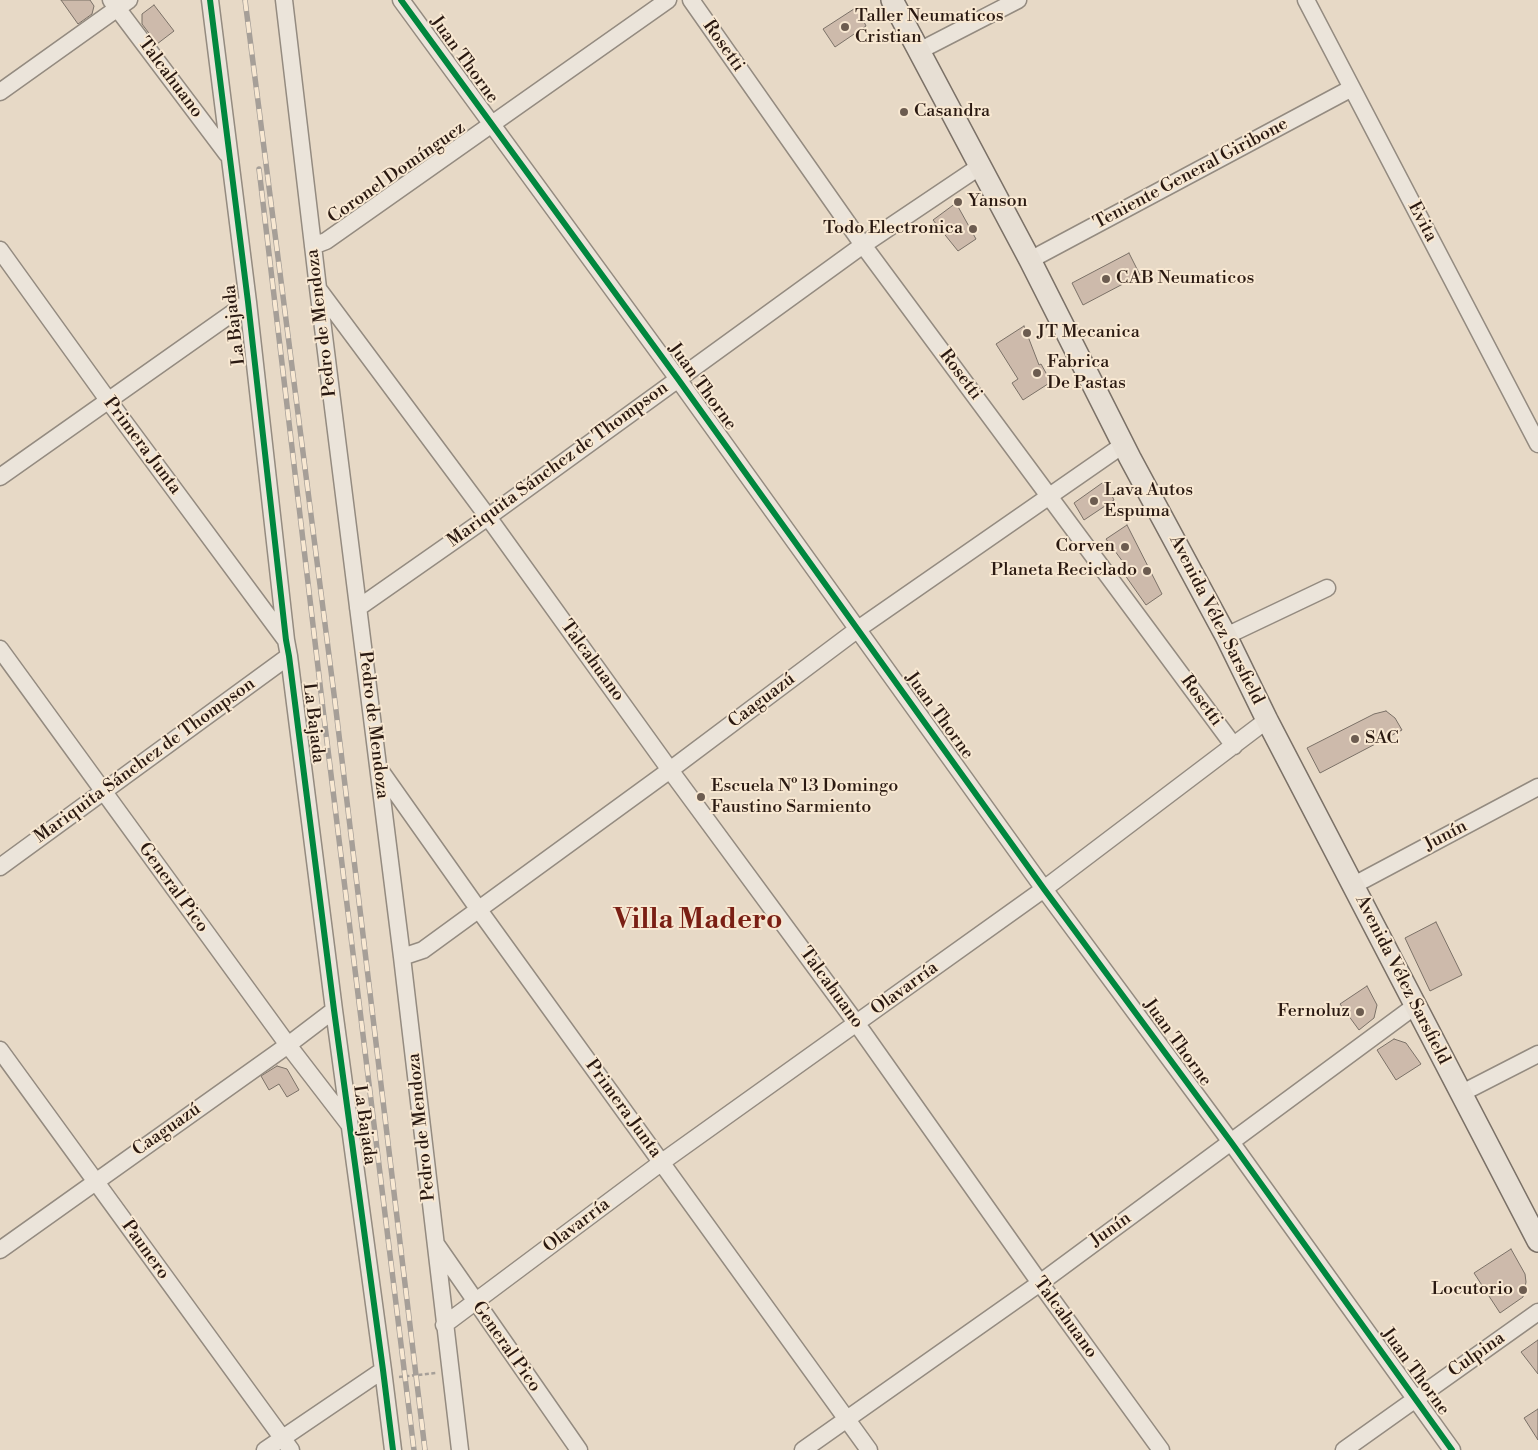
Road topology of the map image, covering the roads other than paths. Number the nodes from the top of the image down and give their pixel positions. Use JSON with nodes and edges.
{"nodes":[{"id":1,"x":210,"y":0,"type":"edge"},
{"id":2,"x":284,"y":0,"type":"edge"},
{"id":3,"x":401,"y":0,"type":"edge"},
{"id":4,"x":668,"y":0,"type":"edge"},
{"id":5,"x":690,"y":0,"type":"edge"},
{"id":6,"x":892,"y":0,"type":"edge"},
{"id":7,"x":1018,"y":0,"type":"edge"},
{"id":8,"x":1306,"y":0,"type":"edge"},
{"id":9,"x":119,"y":3,"type":"edge"},
{"id":10,"x":919,"y":51,"type":"junction"},
{"id":11,"x":1352,"y":88,"type":"junction"},
{"id":12,"x":0,"y":92,"type":"edge"},
{"id":13,"x":492,"y":125,"type":"junction"},
{"id":14,"x":229,"y":156,"type":"junction"},
{"id":15,"x":979,"y":167,"type":"junction"},
{"id":16,"x":863,"y":245,"type":"junction"},
{"id":17,"x":313,"y":246,"type":"junction"},
{"id":18,"x":0,"y":250,"type":"edge"},
{"id":19,"x":1030,"y":260,"type":"junction"},
{"id":20,"x":318,"y":288,"type":"junction"},
{"id":21,"x":248,"y":302,"type":"junction"},
{"id":22,"x":678,"y":379,"type":"junction"},
{"id":23,"x":108,"y":400,"type":"junction"},
{"id":24,"x":1123,"y":444,"type":"junction"},
{"id":25,"x":1538,"y":444,"type":"edge"},
{"id":26,"x":0,"y":477,"type":"edge"},
{"id":27,"x":1050,"y":496,"type":"junction"},
{"id":28,"x":488,"y":517,"type":"junction"},
{"id":29,"x":1327,"y":588,"type":"dead end"},
{"id":30,"x":358,"y":608,"type":"junction"},
{"id":31,"x":858,"y":629,"type":"junction"},
{"id":32,"x":1226,"y":636,"type":"junction"},
{"id":33,"x":286,"y":640,"type":"junction"},
{"id":34,"x":0,"y":649,"type":"edge"},
{"id":35,"x":290,"y":656,"type":"junction"},
{"id":36,"x":1267,"y":720,"type":"junction"},
{"id":37,"x":1234,"y":746,"type":"junction"},
{"id":38,"x":379,"y":768,"type":"junction"},
{"id":39,"x":670,"y":770,"type":"junction"},
{"id":40,"x":1538,"y":788,"type":"edge"},
{"id":41,"x":102,"y":792,"type":"junction"},
{"id":42,"x":0,"y":867,"type":"edge"},
{"id":43,"x":1354,"y":885,"type":"junction"},
{"id":44,"x":1044,"y":889,"type":"junction"},
{"id":45,"x":479,"y":910,"type":"junction"},
{"id":46,"x":402,"y":957,"type":"junction"},
{"id":47,"x":1414,"y":1006,"type":"junction"},
{"id":48,"x":334,"y":1010,"type":"junction"},
{"id":49,"x":857,"y":1024,"type":"junction"},
{"id":50,"x":288,"y":1045,"type":"junction"},
{"id":51,"x":0,"y":1050,"type":"edge"},
{"id":52,"x":1538,"y":1054,"type":"edge"},
{"id":53,"x":1462,"y":1093,"type":"junction"},
{"id":54,"x":349,"y":1125,"type":"junction"},
{"id":55,"x":1231,"y":1142,"type":"junction"},
{"id":56,"x":662,"y":1162,"type":"junction"},
{"id":57,"x":95,"y":1181,"type":"junction"},
{"id":58,"x":1538,"y":1241,"type":"edge"},
{"id":59,"x":434,"y":1242,"type":"junction"},
{"id":60,"x":0,"y":1250,"type":"edge"},
{"id":61,"x":1040,"y":1282,"type":"junction"},
{"id":62,"x":474,"y":1302,"type":"junction"},
{"id":63,"x":1538,"y":1312,"type":"edge"},
{"id":64,"x":444,"y":1325,"type":"junction"},
{"id":65,"x":384,"y":1374,"type":"junction"},
{"id":66,"x":1415,"y":1398,"type":"junction"},
{"id":67,"x":846,"y":1419,"type":"junction"},
{"id":68,"x":286,"y":1444,"type":"edge"},
{"id":69,"x":265,"y":1450,"type":"edge"},
{"id":70,"x":393,"y":1450,"type":"edge"},
{"id":71,"x":460,"y":1450,"type":"edge"},
{"id":72,"x":578,"y":1450,"type":"edge"},
{"id":73,"x":803,"y":1450,"type":"edge"},
{"id":74,"x":869,"y":1450,"type":"edge"},
{"id":75,"x":1160,"y":1450,"type":"edge"},
{"id":76,"x":1344,"y":1450,"type":"edge"},
{"id":77,"x":1452,"y":1450,"type":"edge"}],
"edges":[{"from":1,"to":14,"type":"street","name":"La Bajada"},
{"from":2,"to":17,"type":"street","name":"Pedro de Mendoza"},
{"from":3,"to":13,"type":"street","name":"Juan Thorne"},
{"from":4,"to":13,"type":"street","name":"Coronel Domínguez"},
{"from":5,"to":16,"type":"street","name":"Rosetti"},
{"from":6,"to":10,"type":"main road","name":"Avenida Vélez Sarsfield"},
{"from":7,"to":10,"type":"street"},
{"from":8,"to":11,"type":"street","name":"Evita"},
{"from":9,"to":12,"type":"street"},
{"from":9,"to":14,"type":"street","name":"Talcahuano"},
{"from":10,"to":15,"type":"main road","name":"Avenida Vélez Sarsfield"},
{"from":11,"to":19,"type":"street","name":"Teniente General Giribone"},
{"from":11,"to":25,"type":"street","name":"Evita"},
{"from":13,"to":17,"type":"street","name":"Coronel Domínguez"},
{"from":13,"to":22,"type":"street","name":"Juan Thorne"},
{"from":14,"to":21,"type":"street","name":"La Bajada"},
{"from":15,"to":16,"type":"street","name":"Mariquita Sánchez de Thompson"},
{"from":15,"to":19,"type":"main road","name":"Avenida Vélez Sarsfield"},
{"from":16,"to":22,"type":"street","name":"Mariquita Sánchez de Thompson"},
{"from":16,"to":27,"type":"street","name":"Rosetti"},
{"from":17,"to":20,"type":"street","name":"Pedro de Mendoza"},
{"from":18,"to":23,"type":"street","name":"Primera Junta"},
{"from":19,"to":24,"type":"main road","name":"Avenida Vélez Sarsfield"},
{"from":20,"to":28,"type":"street","name":"Talcahuano"},
{"from":20,"to":30,"type":"street","name":"Pedro de Mendoza"},
{"from":21,"to":23,"type":"street"},
{"from":21,"to":33,"type":"street","name":"La Bajada"},
{"from":22,"to":28,"type":"street","name":"Mariquita Sánchez de Thompson"},
{"from":22,"to":31,"type":"street","name":"Juan Thorne"},
{"from":23,"to":26,"type":"street"},
{"from":23,"to":33,"type":"street","name":"Primera Junta"},
{"from":24,"to":27,"type":"street","name":"Caaguazú"},
{"from":24,"to":32,"type":"main road","name":"Avenida Vélez Sarsfield"},
{"from":27,"to":31,"type":"street","name":"Caaguazú"},
{"from":27,"to":37,"type":"street","name":"Rosetti"},
{"from":28,"to":30,"type":"street","name":"Mariquita Sánchez de Thompson"},
{"from":28,"to":39,"type":"street","name":"Talcahuano"},
{"from":29,"to":32,"type":"street"},
{"from":30,"to":38,"type":"street","name":"Pedro de Mendoza"},
{"from":31,"to":39,"type":"street","name":"Caaguazú"},
{"from":31,"to":44,"type":"street","name":"Juan Thorne"},
{"from":32,"to":36,"type":"main road","name":"Avenida Vélez Sarsfield"},
{"from":33,"to":35,"type":"street","name":"La Bajada"},
{"from":34,"to":41,"type":"street","name":"General Pico"},
{"from":35,"to":41,"type":"street","name":"Mariquita Sánchez de Thompson"},
{"from":35,"to":48,"type":"street","name":"La Bajada"},
{"from":36,"to":37,"type":"street","name":"Olavarría"},
{"from":36,"to":43,"type":"main road","name":"Avenida Vélez Sarsfield"},
{"from":37,"to":44,"type":"street","name":"Olavarría"},
{"from":38,"to":45,"type":"street","name":"Primera Junta"},
{"from":38,"to":46,"type":"street","name":"Pedro de Mendoza"},
{"from":39,"to":45,"type":"street","name":"Caaguazú"},
{"from":39,"to":49,"type":"street","name":"Talcahuano"},
{"from":40,"to":43,"type":"street","name":"Junín"},
{"from":41,"to":42,"type":"street","name":"Mariquita Sánchez de Thompson"},
{"from":41,"to":50,"type":"street","name":"General Pico"},
{"from":43,"to":47,"type":"main road","name":"Avenida Vélez Sarsfield"},
{"from":44,"to":49,"type":"street","name":"Olavarría"},
{"from":44,"to":55,"type":"street","name":"Juan Thorne"},
{"from":45,"to":46,"type":"street","name":"Caaguazú"},
{"from":45,"to":56,"type":"street","name":"Primera Junta"},
{"from":46,"to":59,"type":"street","name":"Pedro de Mendoza"},
{"from":47,"to":53,"type":"main road","name":"Avenida Vélez Sarsfield"},
{"from":47,"to":55,"type":"street","name":"Junín"},
{"from":48,"to":50,"type":"street","name":"Caaguazú"},
{"from":48,"to":54,"type":"street","name":"La Bajada"},
{"from":49,"to":56,"type":"street","name":"Olavarría"},
{"from":49,"to":61,"type":"street","name":"Talcahuano"},
{"from":50,"to":54,"type":"street","name":"General Pico"},
{"from":50,"to":57,"type":"street","name":"Caaguazú"},
{"from":51,"to":57,"type":"street","name":"Paunero"},
{"from":52,"to":53,"type":"street"},
{"from":53,"to":58,"type":"main road","name":"Avenida Vélez Sarsfield"},
{"from":54,"to":65,"type":"street","name":"La Bajada"},
{"from":55,"to":61,"type":"street","name":"Junín"},
{"from":55,"to":66,"type":"street","name":"Juan Thorne"},
{"from":56,"to":62,"type":"street","name":"Olavarría"},
{"from":56,"to":67,"type":"street","name":"Primera Junta"},
{"from":57,"to":60,"type":"street","name":"Caaguazú"},
{"from":57,"to":68,"type":"street","name":"Paunero"},
{"from":59,"to":62,"type":"street","name":"General Pico"},
{"from":59,"to":64,"type":"street","name":"Pedro de Mendoza"},
{"from":61,"to":67,"type":"street","name":"Junín"},
{"from":61,"to":75,"type":"street","name":"Talcahuano"},
{"from":62,"to":64,"type":"street","name":"Olavarría"},
{"from":62,"to":72,"type":"street","name":"General Pico"},
{"from":63,"to":66,"type":"street","name":"Culpina"},
{"from":64,"to":71,"type":"street","name":"Pedro de Mendoza"},
{"from":65,"to":68,"type":"street"},
{"from":65,"to":70,"type":"street","name":"La Bajada"},
{"from":66,"to":76,"type":"street","name":"Culpina"},
{"from":66,"to":77,"type":"street","name":"Juan Thorne"},
{"from":67,"to":73,"type":"street","name":"Junín"},
{"from":67,"to":74,"type":"street","name":"Primera Junta"},
{"from":68,"to":69,"type":"street"}]}
